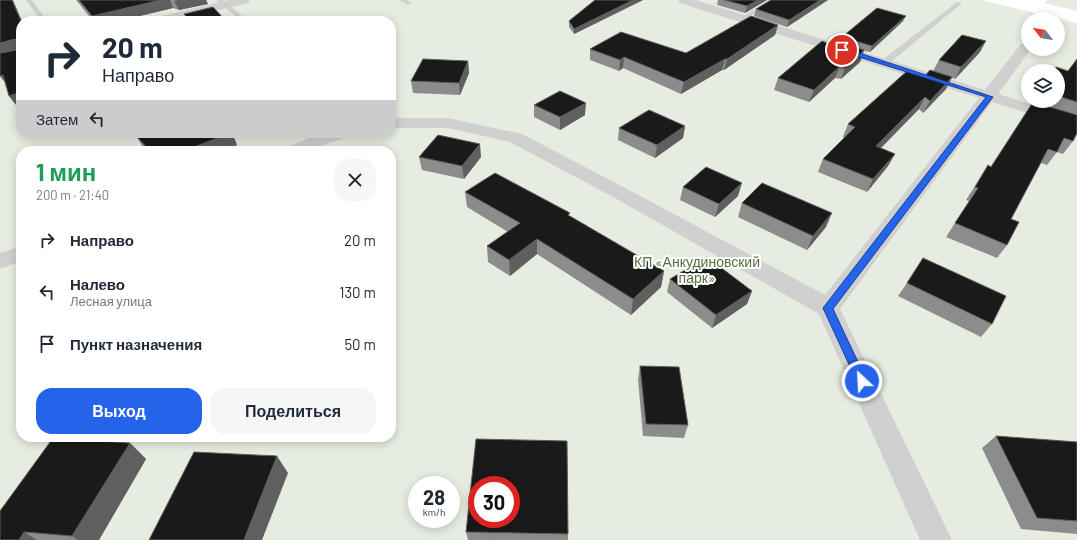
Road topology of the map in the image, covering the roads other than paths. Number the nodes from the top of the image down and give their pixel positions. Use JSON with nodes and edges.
{"nodes":[{"id":1,"x":29,"y":0,"type":"edge"},
{"id":2,"x":244,"y":0,"type":"edge"},
{"id":3,"x":684,"y":0,"type":"edge"},
{"id":4,"x":775,"y":0,"type":"edge"},
{"id":5,"x":222,"y":2,"type":"edge"},
{"id":6,"x":959,"y":3,"type":"dead end"},
{"id":7,"x":40,"y":16,"type":"edge"},
{"id":8,"x":174,"y":16,"type":"edge"},
{"id":9,"x":239,"y":16,"type":"edge"},
{"id":10,"x":743,"y":18,"type":"junction"},
{"id":11,"x":1021,"y":54,"type":"edge"},
{"id":12,"x":884,"y":63,"type":"junction"},
{"id":13,"x":990,"y":97,"type":"junction"},
{"id":14,"x":396,"y":123,"type":"edge"},
{"id":15,"x":1077,"y":124,"type":"edge"},
{"id":16,"x":327,"y":138,"type":"edge"},
{"id":17,"x":305,"y":146,"type":"edge"},
{"id":18,"x":16,"y":255,"type":"edge"},
{"id":19,"x":0,"y":261,"type":"edge"},
{"id":20,"x":828,"y":308,"type":"junction"},
{"id":21,"x":936,"y":540,"type":"edge"}],
"edges":[{"from":1,"to":7,"type":"lane"},
{"from":2,"to":5,"type":"street"},
{"from":3,"to":10,"type":"street"},
{"from":4,"to":10,"type":"lane"},
{"from":5,"to":8,"type":"street"},
{"from":5,"to":9,"type":"lane"},
{"from":6,"to":12,"type":"lane"},
{"from":10,"to":12,"type":"street"},
{"from":11,"to":13,"type":"street"},
{"from":12,"to":13,"type":"street"},
{"from":13,"to":15,"type":"street"},
{"from":13,"to":20,"type":"street"},
{"from":14,"to":20,"type":"street"},
{"from":16,"to":17,"type":"street"},
{"from":18,"to":19,"type":"street"},
{"from":20,"to":21,"type":"street"}]}
